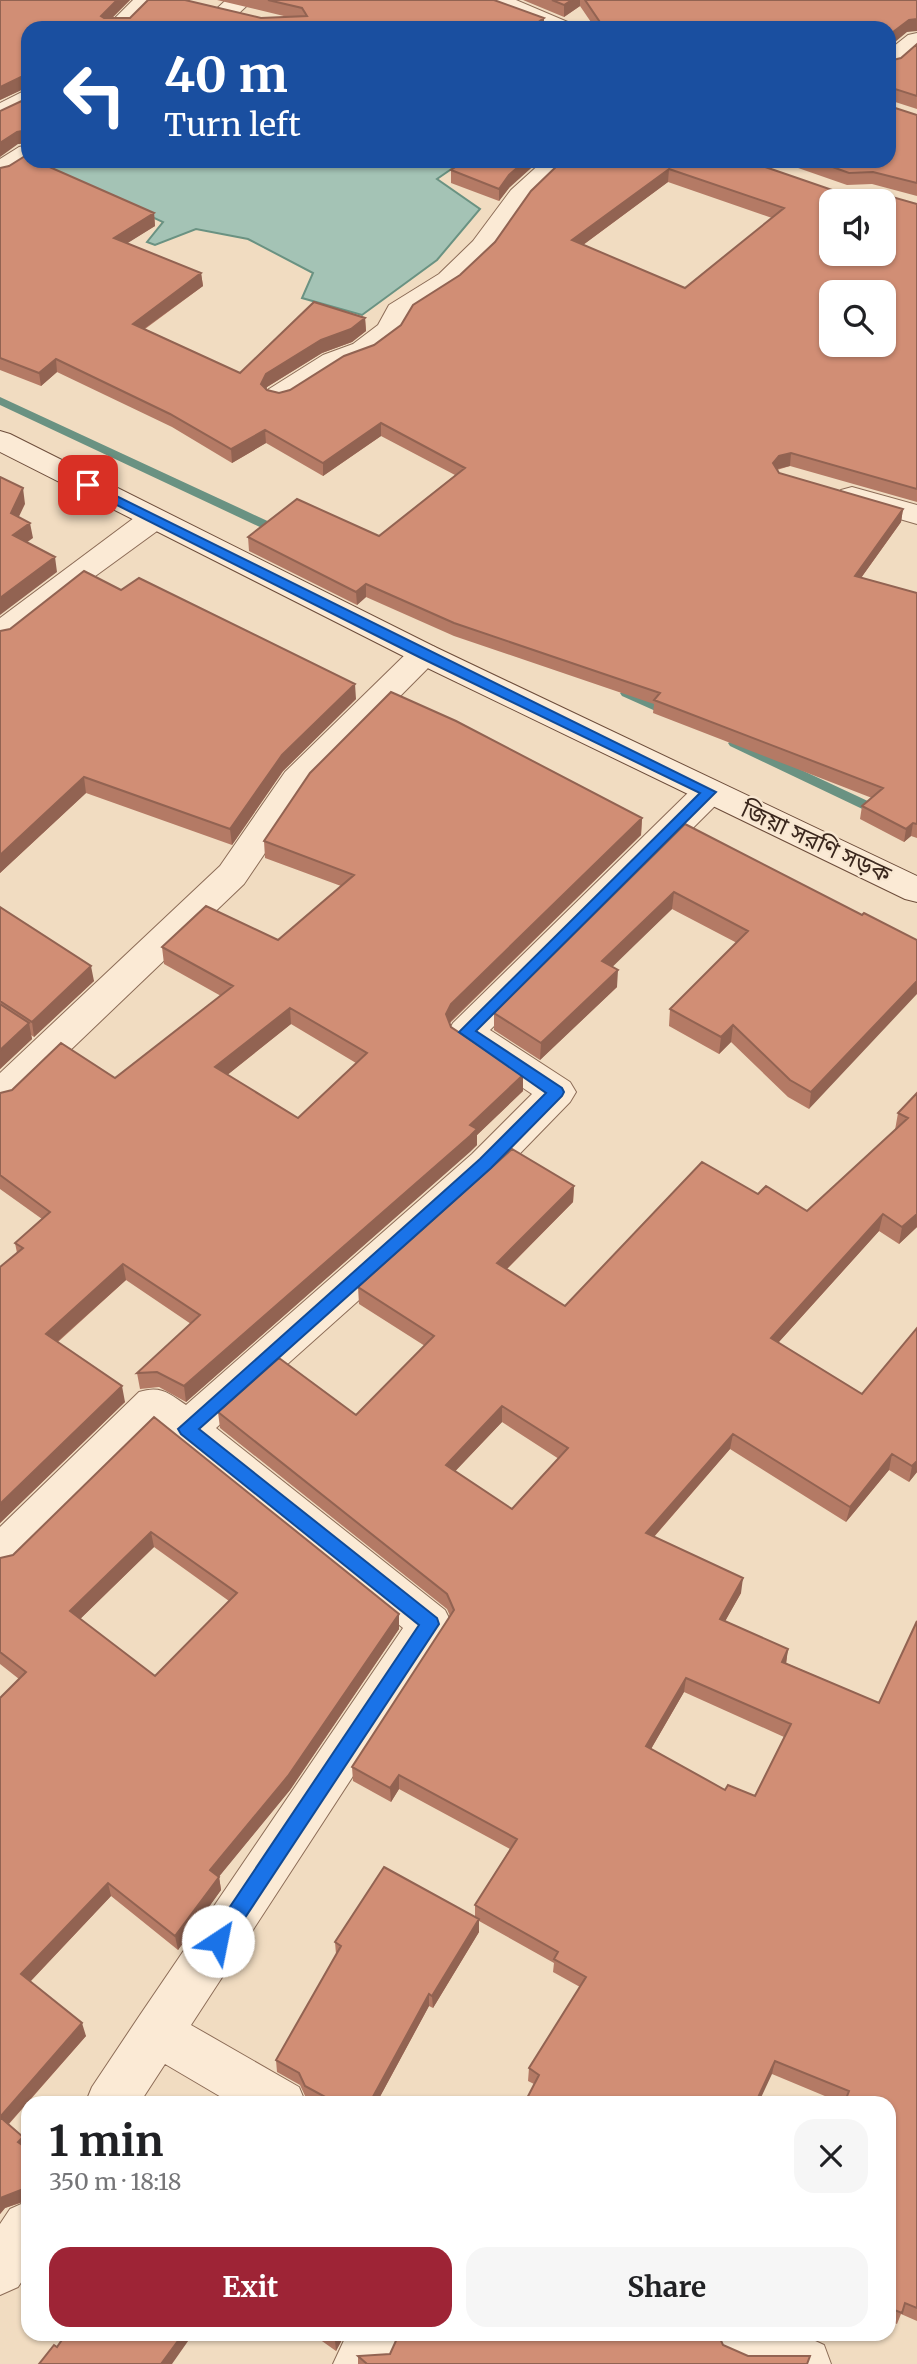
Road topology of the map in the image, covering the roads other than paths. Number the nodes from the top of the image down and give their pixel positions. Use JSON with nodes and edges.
{"nodes":[{"id":1,"x":147,"y":0,"type":"edge"},
{"id":2,"x":490,"y":0,"type":"edge"},
{"id":3,"x":241,"y":10,"type":"edge"},
{"id":4,"x":205,"y":17,"type":"edge"},
{"id":5,"x":124,"y":21,"type":"edge"},
{"id":6,"x":543,"y":21,"type":"edge"},
{"id":7,"x":917,"y":40,"type":"edge"},
{"id":8,"x":896,"y":58,"type":"edge"},
{"id":9,"x":21,"y":101,"type":"edge"},
{"id":10,"x":0,"y":114,"type":"edge"},
{"id":11,"x":21,"y":158,"type":"edge"},
{"id":12,"x":550,"y":168,"type":"edge"},
{"id":13,"x":0,"y":171,"type":"edge"},
{"id":14,"x":279,"y":395,"type":"edge"},
{"id":15,"x":0,"y":440,"type":"edge"},
{"id":16,"x":828,"y":489,"type":"edge"},
{"id":17,"x":917,"y":515,"type":"edge"},
{"id":18,"x":153,"y":519,"type":"junction"},
{"id":19,"x":0,"y":635,"type":"edge"},
{"id":20,"x":424,"y":654,"type":"junction"},
{"id":21,"x":709,"y":792,"type":"junction"},
{"id":22,"x":917,"y":890,"type":"edge"},
{"id":23,"x":0,"y":1095,"type":"edge"},
{"id":24,"x":187,"y":1429,"type":"junction"},
{"id":25,"x":0,"y":1555,"type":"edge"},
{"id":26,"x":157,"y":2032,"type":"junction"},
{"id":27,"x":115,"y":2096,"type":"edge"},
{"id":28,"x":267,"y":2096,"type":"edge"},
{"id":29,"x":21,"y":2238,"type":"edge"},
{"id":30,"x":0,"y":2269,"type":"edge"},
{"id":31,"x":372,"y":2341,"type":"edge"},
{"id":32,"x":755,"y":2341,"type":"edge"},
{"id":33,"x":359,"y":2364,"type":"edge"},
{"id":34,"x":805,"y":2364,"type":"edge"}],
"edges":[{"from":1,"to":5,"type":"street"},
{"from":2,"to":6,"type":"street"},
{"from":3,"to":4,"type":"street"},
{"from":7,"to":8,"type":"street"},
{"from":9,"to":10,"type":"street"},
{"from":11,"to":13,"type":"street"},
{"from":12,"to":14,"type":"street"},
{"from":15,"to":18,"type":"street","name":"জিয়া সরণি সড়ক"},
{"from":16,"to":17,"type":"street"},
{"from":18,"to":19,"type":"street"},
{"from":18,"to":20,"type":"street","name":"জিয়া সরণি সড়ক"},
{"from":20,"to":21,"type":"street","name":"জিয়া সরণি সড়ক"},
{"from":20,"to":23,"type":"street"},
{"from":21,"to":22,"type":"street","name":"জিয়া সরণি সড়ক"},
{"from":21,"to":24,"type":"street"},
{"from":24,"to":25,"type":"street"},
{"from":24,"to":26,"type":"street"},
{"from":26,"to":27,"type":"street"},
{"from":26,"to":28,"type":"street"},
{"from":29,"to":30,"type":"street"},
{"from":31,"to":33,"type":"street"},
{"from":32,"to":34,"type":"street"}]}
